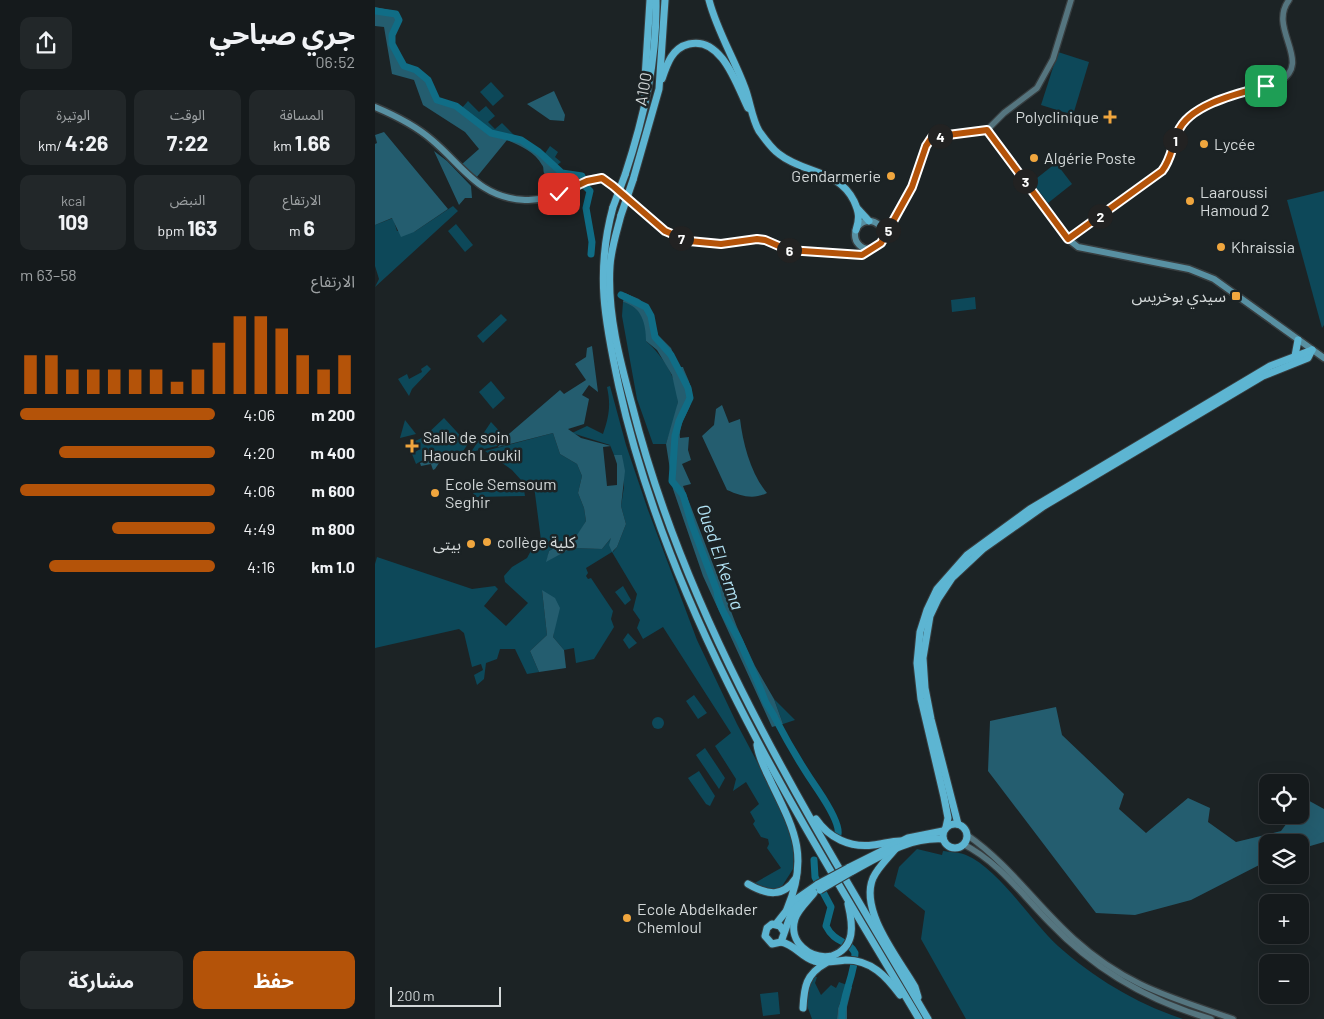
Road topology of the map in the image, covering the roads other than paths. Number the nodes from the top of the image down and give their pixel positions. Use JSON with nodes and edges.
{"nodes":[{"id":1,"x":650,"y":0,"type":"edge"},
{"id":2,"x":656,"y":0,"type":"edge"},
{"id":3,"x":665,"y":0,"type":"edge"},
{"id":4,"x":709,"y":0,"type":"edge"},
{"id":5,"x":1071,"y":0,"type":"edge"},
{"id":6,"x":1289,"y":0,"type":"edge"},
{"id":7,"x":659,"y":89,"type":"junction"},
{"id":8,"x":375,"y":107,"type":"edge"},
{"id":9,"x":759,"y":130,"type":"junction"},
{"id":10,"x":987,"y":130,"type":"junction"},
{"id":11,"x":637,"y":137,"type":"junction"},
{"id":12,"x":858,"y":209,"type":"junction"},
{"id":13,"x":872,"y":221,"type":"junction"},
{"id":14,"x":891,"y":221,"type":"junction"},
{"id":15,"x":856,"y":230,"type":"junction"},
{"id":16,"x":883,"y":239,"type":"junction"},
{"id":17,"x":1068,"y":239,"type":"junction"},
{"id":18,"x":857,"y":242,"type":"junction"},
{"id":19,"x":869,"y":249,"type":"junction"},
{"id":20,"x":846,"y":254,"type":"junction"},
{"id":21,"x":1298,"y":340,"type":"junction"},
{"id":22,"x":1312,"y":350,"type":"junction"},
{"id":23,"x":1295,"y":356,"type":"junction"},
{"id":24,"x":1324,"y":358,"type":"edge"},
{"id":25,"x":757,"y":739,"type":"junction"},
{"id":26,"x":789,"y":779,"type":"junction"},
{"id":27,"x":958,"y":824,"type":"junction"},
{"id":28,"x":944,"y":832,"type":"junction"},
{"id":29,"x":967,"y":835,"type":"junction"},
{"id":30,"x":899,"y":844,"type":"junction"},
{"id":31,"x":963,"y":844,"type":"junction"},
{"id":32,"x":798,"y":875,"type":"junction"},
{"id":33,"x":748,"y":884,"type":"dead end"},
{"id":34,"x":817,"y":889,"type":"junction"},
{"id":35,"x":846,"y":895,"type":"junction"},
{"id":36,"x":787,"y":908,"type":"junction"},
{"id":37,"x":776,"y":924,"type":"junction"},
{"id":38,"x":784,"y":932,"type":"junction"},
{"id":39,"x":781,"y":942,"type":"junction"},
{"id":40,"x":826,"y":962,"type":"junction"},
{"id":41,"x":918,"y":1002,"type":"junction"},
{"id":42,"x":911,"y":1006,"type":"junction"},
{"id":43,"x":803,"y":1008,"type":"dead end"},
{"id":44,"x":919,"y":1019,"type":"edge"},
{"id":45,"x":928,"y":1019,"type":"edge"},
{"id":46,"x":1211,"y":1019,"type":"edge"},
{"id":47,"x":1233,"y":1019,"type":"edge"}],
"edges":[{"from":1,"to":11,"type":"highway"},
{"from":2,"to":11,"type":"highway","name":"A100","number":"A100"},
{"from":3,"to":7,"type":"highway","name":"A100","number":"A100"},
{"from":4,"to":9,"type":"highway"},
{"from":5,"to":10,"type":"main road"},
{"from":6,"to":17,"type":"main road"},
{"from":7,"to":9,"type":"highway"},
{"from":7,"to":26,"type":"highway","name":"A100","number":"A100","bridge":true},
{"from":8,"to":20,"type":"main road"},
{"from":9,"to":12,"type":"highway"},
{"from":10,"to":14,"type":"main road"},
{"from":10,"to":17,"type":"main road"},
{"from":11,"to":25,"type":"highway","name":"A100","number":"A100","bridge":true},
{"from":12,"to":13,"type":"highway"},
{"from":12,"to":15,"type":"highway"},
{"from":13,"to":14,"type":"main road"},
{"from":13,"to":15,"type":"main road"},
{"from":13,"to":16,"type":"main road"},
{"from":14,"to":16,"type":"main road"},
{"from":15,"to":18,"type":"main road"},
{"from":16,"to":19,"type":"main road"},
{"from":17,"to":21,"type":"main road"},
{"from":18,"to":19,"type":"main road"},
{"from":18,"to":20,"type":"main road"},
{"from":19,"to":20,"type":"main road"},
{"from":21,"to":22,"type":"main road"},
{"from":21,"to":23,"type":"highway"},
{"from":22,"to":23,"type":"highway"},
{"from":22,"to":24,"type":"main road"},
{"from":22,"to":27,"type":"highway"},
{"from":23,"to":28,"type":"highway"},
{"from":25,"to":32,"type":"highway"},
{"from":25,"to":35,"type":"highway","number":"A100"},
{"from":26,"to":30,"type":"highway"},
{"from":26,"to":41,"type":"highway","number":"A100"},
{"from":27,"to":28,"type":"highway"},
{"from":27,"to":29,"type":"highway"},
{"from":28,"to":30,"type":"highway"},
{"from":28,"to":31,"type":"highway"},
{"from":29,"to":31,"type":"highway"},
{"from":29,"to":47,"type":"main road"},
{"from":30,"to":34,"type":"highway","bridge":true},
{"from":30,"to":41,"type":"highway"},
{"from":31,"to":46,"type":"main road"},
{"from":32,"to":33,"type":"highway"},
{"from":32,"to":36,"type":"highway"},
{"from":34,"to":35,"type":"highway"},
{"from":34,"to":36,"type":"highway"},
{"from":34,"to":38,"type":"highway"},
{"from":35,"to":42,"type":"highway","number":"A100"},
{"from":36,"to":37,"type":"highway"},
{"from":37,"to":38,"type":"highway"},
{"from":37,"to":39,"type":"highway"},
{"from":38,"to":39,"type":"highway"},
{"from":39,"to":40,"type":"highway"},
{"from":40,"to":42,"type":"highway"},
{"from":40,"to":43,"type":"highway"},
{"from":41,"to":45,"type":"highway"},
{"from":42,"to":44,"type":"highway","number":"A100"}]}
